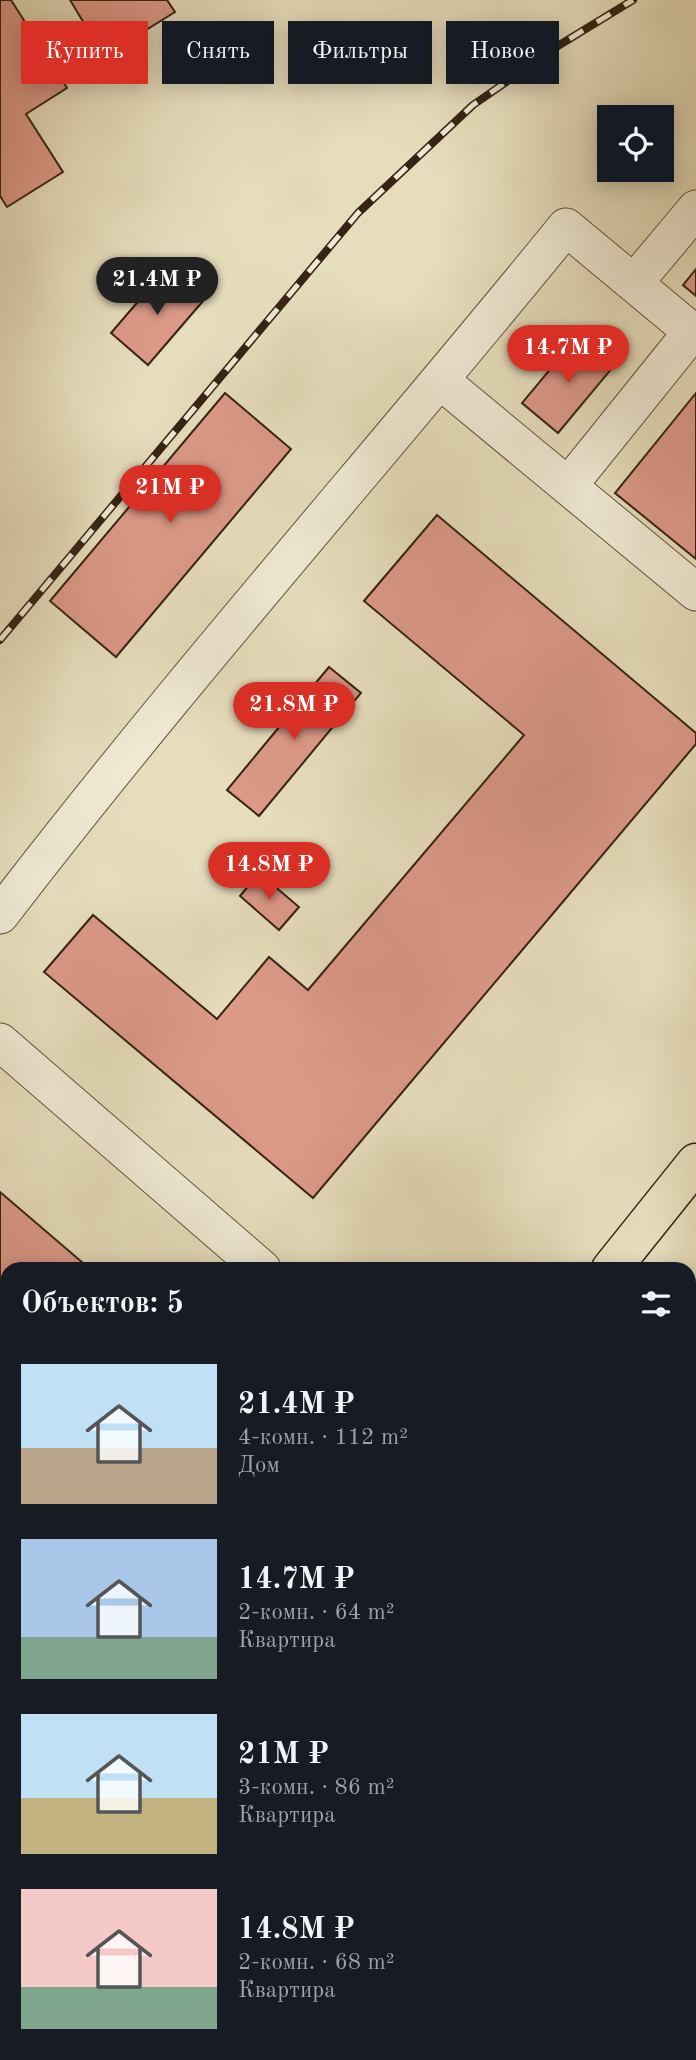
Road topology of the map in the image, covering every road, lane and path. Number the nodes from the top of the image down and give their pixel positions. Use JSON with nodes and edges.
{"nodes":[{"id":1,"x":696,"y":209,"type":"edge"},
{"id":2,"x":634,"y":283,"type":"junction"},
{"id":3,"x":694,"y":333,"type":"edge"},
{"id":4,"x":441,"y":381,"type":"junction"},
{"id":5,"x":568,"y":486,"type":"junction"},
{"id":6,"x":696,"y":592,"type":"edge"},
{"id":7,"x":0,"y":915,"type":"edge"},
{"id":8,"x":0,"y":1042,"type":"edge"},
{"id":9,"x":696,"y":1163,"type":"edge"},
{"id":10,"x":254,"y":1262,"type":"edge"},
{"id":11,"x":617,"y":1262,"type":"edge"}],
"edges":[{"from":1,"to":2,"type":"lane"},
{"from":2,"to":3,"type":"lane"},
{"from":2,"to":4,"type":"lane"},
{"from":3,"to":5,"type":"lane"},
{"from":4,"to":5,"type":"lane"},
{"from":4,"to":7,"type":"lane"},
{"from":5,"to":6,"type":"lane"},
{"from":8,"to":10,"type":"lane"},
{"from":9,"to":11,"type":"highway"}]}
